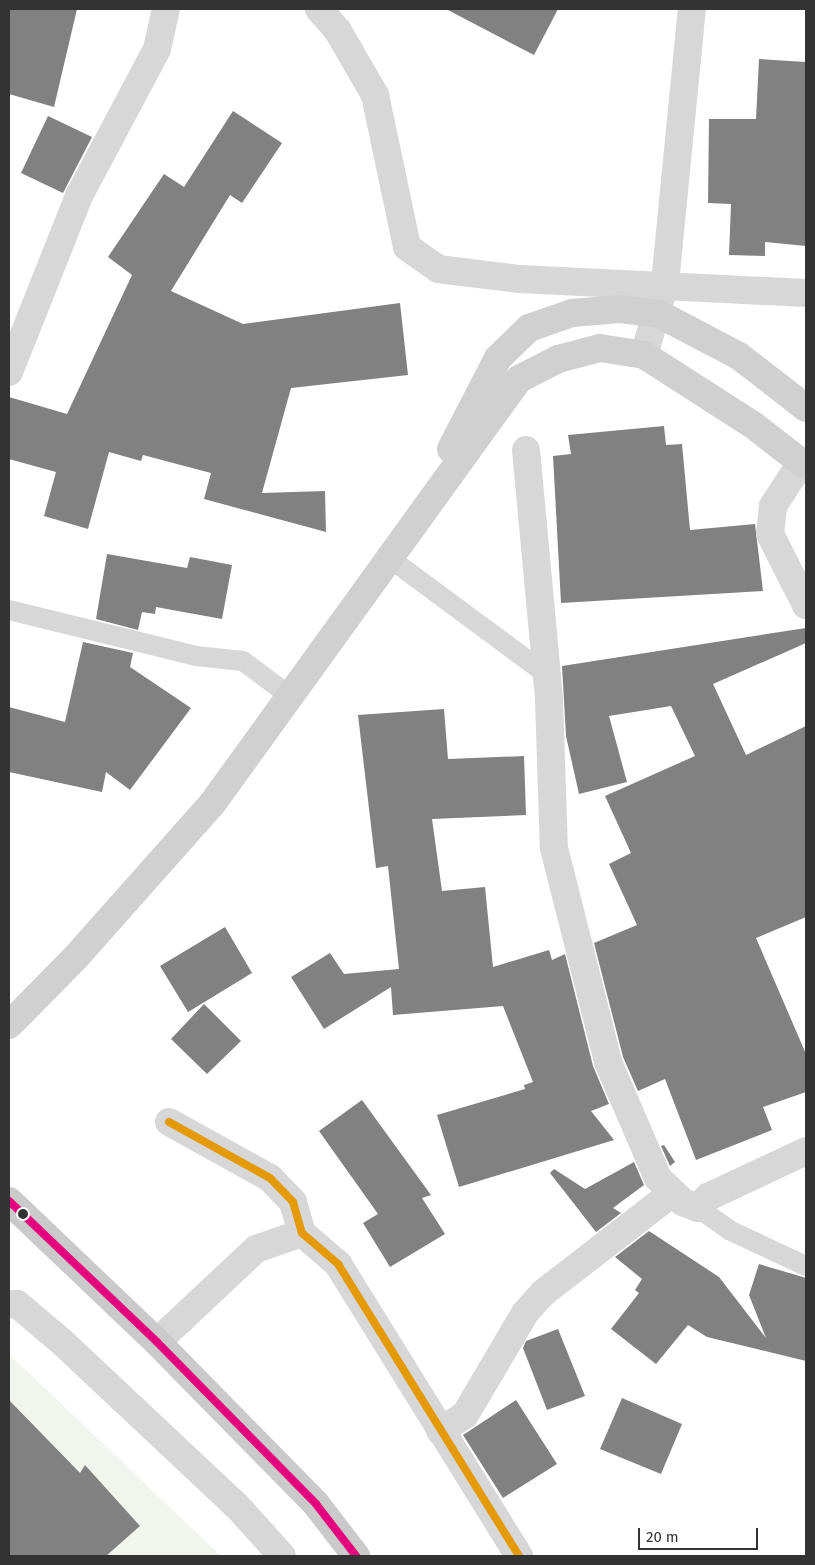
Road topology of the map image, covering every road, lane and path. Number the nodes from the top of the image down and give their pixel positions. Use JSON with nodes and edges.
{"nodes":[{"id":1,"x":166,"y":9,"type":"edge"},
{"id":2,"x":319,"y":9,"type":"edge"},
{"id":3,"x":692,"y":9,"type":"edge"},
{"id":4,"x":665,"y":283,"type":"junction"},
{"id":5,"x":806,"y":293,"type":"edge"},
{"id":6,"x":659,"y":314,"type":"junction"},
{"id":7,"x":644,"y":355,"type":"junction"},
{"id":8,"x":9,"y":372,"type":"edge"},
{"id":9,"x":806,"y":408,"type":"edge"},
{"id":10,"x":526,"y":450,"type":"dead end"},
{"id":11,"x":804,"y":464,"type":"edge"},
{"id":12,"x":413,"y":522,"type":"junction"},
{"id":13,"x":388,"y":557,"type":"junction"},
{"id":14,"x":806,"y":605,"type":"edge"},
{"id":15,"x":9,"y":610,"type":"edge"},
{"id":16,"x":546,"y":674,"type":"junction"},
{"id":17,"x":290,"y":696,"type":"junction"},
{"id":18,"x":9,"y":1025,"type":"edge"},
{"id":19,"x":169,"y":1122,"type":"dead end"},
{"id":20,"x":806,"y":1152,"type":"edge"},
{"id":21,"x":671,"y":1194,"type":"junction"},
{"id":22,"x":9,"y":1201,"type":"edge"},
{"id":23,"x":698,"y":1208,"type":"junction"},
{"id":24,"x":302,"y":1233,"type":"junction"},
{"id":25,"x":806,"y":1266,"type":"edge"},
{"id":26,"x":9,"y":1304,"type":"edge"},
{"id":27,"x":157,"y":1342,"type":"junction"},
{"id":28,"x":440,"y":1431,"type":"junction"},
{"id":29,"x":282,"y":1556,"type":"edge"},
{"id":30,"x":356,"y":1556,"type":"edge"},
{"id":31,"x":519,"y":1556,"type":"edge"}],
"edges":[{"from":1,"to":8,"type":"street"},
{"from":2,"to":4,"type":"street"},
{"from":3,"to":4,"type":"street"},
{"from":4,"to":5,"type":"street"},
{"from":4,"to":6,"type":"street"},
{"from":6,"to":7,"type":"street"},
{"from":6,"to":9,"type":"street"},
{"from":6,"to":12,"type":"street"},
{"from":7,"to":11,"type":"street"},
{"from":7,"to":12,"type":"street"},
{"from":10,"to":16,"type":"street"},
{"from":11,"to":14,"type":"street"},
{"from":12,"to":13,"type":"street"},
{"from":13,"to":16,"type":"lane"},
{"from":13,"to":17,"type":"street"},
{"from":15,"to":17,"type":"lane"},
{"from":16,"to":21,"type":"street"},
{"from":17,"to":18,"type":"street"},
{"from":19,"to":24,"type":"street"},
{"from":20,"to":23,"type":"street"},
{"from":21,"to":23,"type":"street"},
{"from":21,"to":28,"type":"street"},
{"from":22,"to":27,"type":"main road"},
{"from":23,"to":25,"type":"lane"},
{"from":24,"to":27,"type":"street"},
{"from":24,"to":28,"type":"street"},
{"from":26,"to":29,"type":"street"},
{"from":27,"to":30,"type":"main road"},
{"from":28,"to":31,"type":"street"}]}
